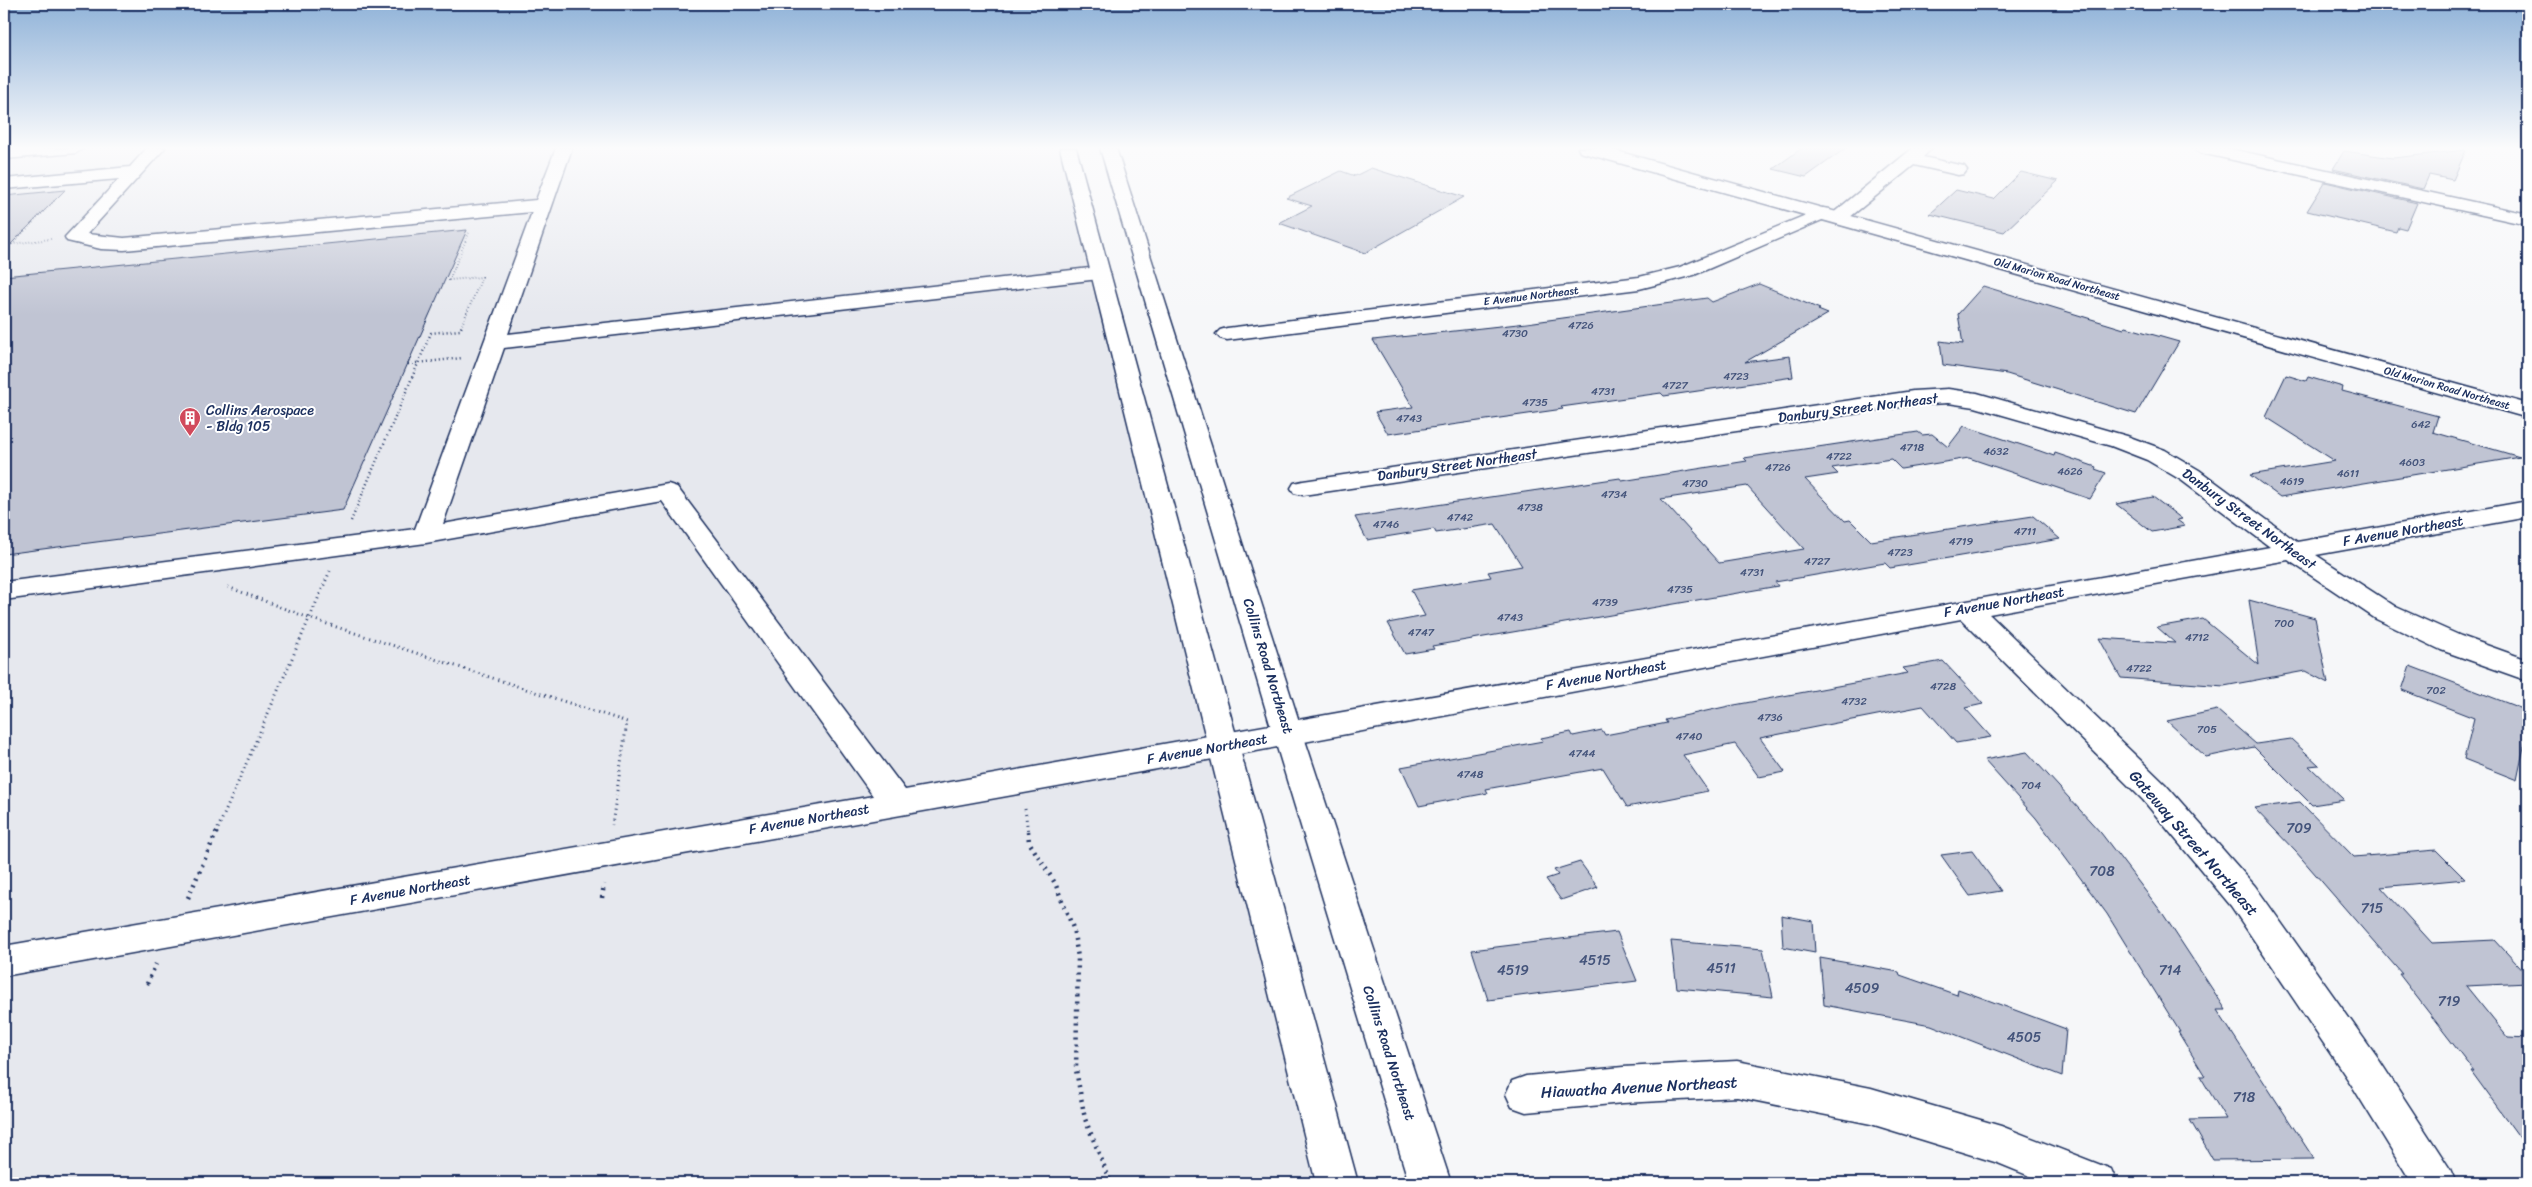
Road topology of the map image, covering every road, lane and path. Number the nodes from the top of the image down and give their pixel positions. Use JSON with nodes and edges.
{"nodes":[{"id":1,"x":105,"y":203,"type":"edge"},
{"id":2,"x":1082,"y":203,"type":"edge"},
{"id":3,"x":1125,"y":203,"type":"edge"},
{"id":4,"x":1788,"y":203,"type":"edge"},
{"id":5,"x":1846,"y":203,"type":"edge"},
{"id":6,"x":2452,"y":203,"type":"edge"},
{"id":7,"x":544,"y":205,"type":"joint"},
{"id":8,"x":325,"y":208,"type":"dead end"},
{"id":9,"x":2528,"y":209,"type":"edge"},
{"id":10,"x":2496,"y":213,"type":"junction"},
{"id":11,"x":1830,"y":215,"type":"junction"},
{"id":12,"x":2528,"y":220,"type":"edge"},
{"id":13,"x":312,"y":226,"type":"junction"},
{"id":14,"x":470,"y":231,"type":"dead end"},
{"id":15,"x":12,"y":244,"type":"dead end"},
{"id":16,"x":4,"y":250,"type":"edge"},
{"id":17,"x":1099,"y":272,"type":"junction"},
{"id":18,"x":1227,"y":334,"type":"dead end"},
{"id":19,"x":494,"y":348,"type":"junction"},
{"id":20,"x":418,"y":363,"type":"junction"},
{"id":21,"x":408,"y":364,"type":"dead end"},
{"id":22,"x":2528,"y":411,"type":"edge"},
{"id":23,"x":1303,"y":488,"type":"dead end"},
{"id":24,"x":2528,"y":509,"type":"edge"},
{"id":25,"x":426,"y":535,"type":"junction"},
{"id":26,"x":340,"y":546,"type":"junction"},
{"id":27,"x":2292,"y":551,"type":"junction"},
{"id":28,"x":178,"y":568,"type":"junction"},
{"id":29,"x":4,"y":591,"type":"edge"},
{"id":30,"x":1967,"y":609,"type":"junction"},
{"id":31,"x":309,"y":618,"type":"junction"},
{"id":32,"x":2528,"y":671,"type":"edge"},
{"id":33,"x":1288,"y":734,"type":"junction"},
{"id":34,"x":1224,"y":746,"type":"junction"},
{"id":35,"x":1022,"y":782,"type":"junction"},
{"id":36,"x":897,"y":804,"type":"junction"},
{"id":37,"x":607,"y":855,"type":"junction"},
{"id":38,"x":602,"y":898,"type":"dead end"},
{"id":39,"x":173,"y":931,"type":"junction"},
{"id":40,"x":4,"y":961,"type":"edge"},
{"id":41,"x":147,"y":984,"type":"dead end"},
{"id":42,"x":1526,"y":1094,"type":"dead end"},
{"id":43,"x":1111,"y":1183,"type":"edge"},
{"id":44,"x":1337,"y":1183,"type":"edge"},
{"id":45,"x":1430,"y":1183,"type":"edge"},
{"id":46,"x":2096,"y":1183,"type":"edge"},
{"id":47,"x":2435,"y":1183,"type":"edge"}],
"edges":[{"from":1,"to":13,"type":"main road"},
{"from":2,"to":17,"type":"main road"},
{"from":3,"to":33,"type":"main road","name":"Collins Road Northeast"},
{"from":4,"to":11,"type":"main road","name":"Old Marion Road Northeast"},
{"from":5,"to":11,"type":"main road","name":"E Avenue Northeast"},
{"from":6,"to":10,"type":"main road"},
{"from":7,"to":13,"type":"main road"},
{"from":7,"to":19,"type":"main road"},
{"from":8,"to":13,"type":"main road"},
{"from":9,"to":10,"type":"main road"},
{"from":10,"to":12,"type":"main road"},
{"from":11,"to":18,"type":"main road","name":"E Avenue Northeast"},
{"from":11,"to":22,"type":"main road","name":"Old Marion Road Northeast"},
{"from":14,"to":20,"type":"path"},
{"from":15,"to":16,"type":"path"},
{"from":17,"to":19,"type":"main road"},
{"from":17,"to":34,"type":"main road"},
{"from":19,"to":20,"type":"path"},
{"from":19,"to":25,"type":"main road"},
{"from":20,"to":21,"type":"path"},
{"from":20,"to":26,"type":"path"},
{"from":23,"to":27,"type":"main road","name":"Danbury Street Northeast"},
{"from":24,"to":27,"type":"main road","name":"F Avenue Northeast"},
{"from":25,"to":26,"type":"main road"},
{"from":25,"to":36,"type":"main road"},
{"from":26,"to":28,"type":"main road"},
{"from":26,"to":31,"type":"path"},
{"from":27,"to":30,"type":"main road","name":"F Avenue Northeast"},
{"from":27,"to":32,"type":"main road","name":"Danbury Street Northeast"},
{"from":28,"to":29,"type":"main road"},
{"from":28,"to":31,"type":"path"},
{"from":30,"to":33,"type":"main road","name":"F Avenue Northeast"},
{"from":30,"to":47,"type":"main road","name":"Gateway Street Northeast"},
{"from":31,"to":37,"type":"path"},
{"from":31,"to":39,"type":"path"},
{"from":33,"to":34,"type":"main road","name":"F Avenue Northeast"},
{"from":33,"to":45,"type":"main road","name":"Collins Road Northeast"},
{"from":34,"to":35,"type":"main road","name":"F Avenue Northeast"},
{"from":34,"to":44,"type":"main road"},
{"from":35,"to":36,"type":"main road","name":"F Avenue Northeast"},
{"from":35,"to":43,"type":"path"},
{"from":36,"to":37,"type":"main road","name":"F Avenue Northeast"},
{"from":37,"to":38,"type":"path"},
{"from":37,"to":39,"type":"main road","name":"F Avenue Northeast"},
{"from":39,"to":40,"type":"main road","name":"F Avenue Northeast"},
{"from":39,"to":41,"type":"path"},
{"from":42,"to":46,"type":"main road","name":"Hiawatha Avenue Northeast"}]}
